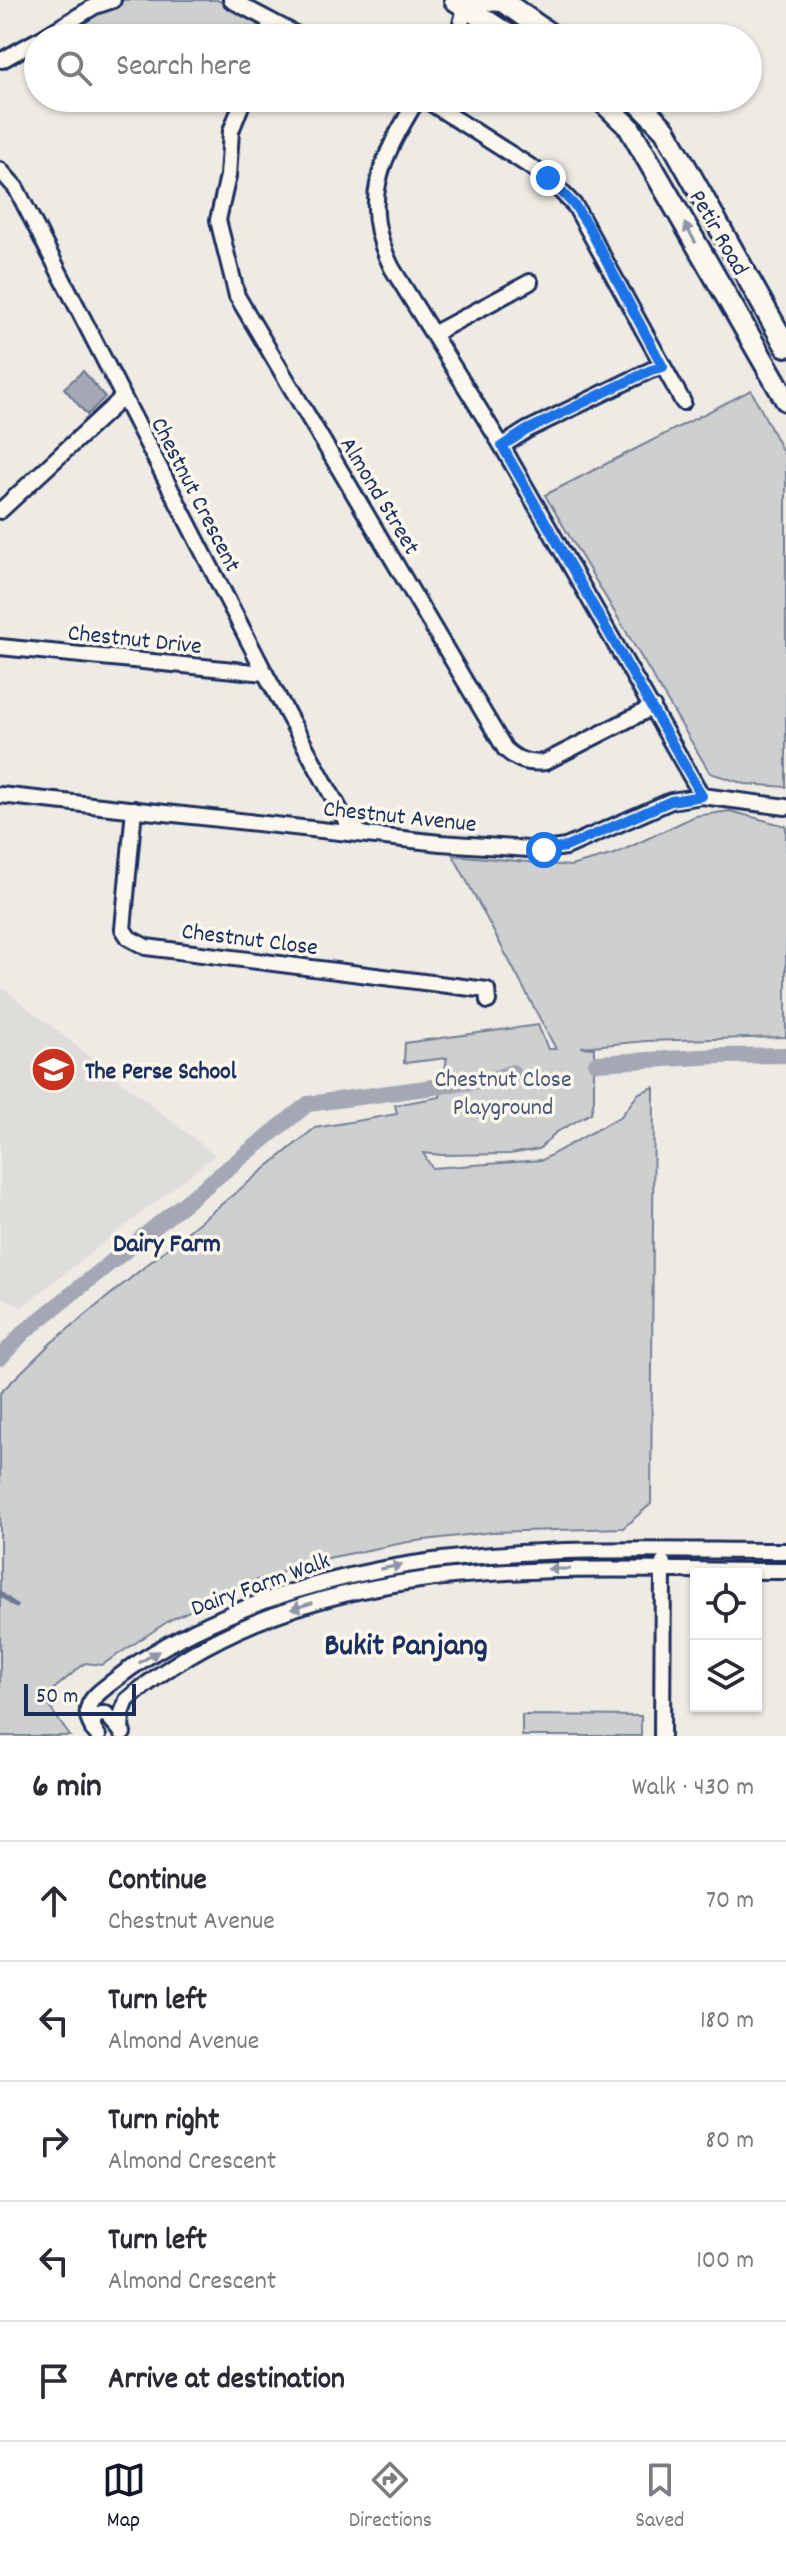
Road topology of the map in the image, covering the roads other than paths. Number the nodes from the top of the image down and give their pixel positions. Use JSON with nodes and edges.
{"nodes":[{"id":1,"x":113,"y":0,"type":"edge"},
{"id":2,"x":231,"y":0,"type":"edge"},
{"id":3,"x":504,"y":2,"type":"edge"},
{"id":4,"x":463,"y":3,"type":"edge"},
{"id":5,"x":271,"y":22,"type":"joint"},
{"id":6,"x":65,"y":24,"type":"edge"},
{"id":7,"x":275,"y":24,"type":"edge"},
{"id":8,"x":458,"y":24,"type":"edge"},
{"id":9,"x":493,"y":24,"type":"edge"},
{"id":10,"x":535,"y":24,"type":"edge"},
{"id":11,"x":24,"y":48,"type":"edge"},
{"id":12,"x":2,"y":60,"type":"dead end"},
{"id":13,"x":238,"y":112,"type":"edge"},
{"id":14,"x":411,"y":112,"type":"edge"},
{"id":15,"x":442,"y":112,"type":"edge"},
{"id":16,"x":613,"y":112,"type":"edge"},
{"id":17,"x":648,"y":112,"type":"edge"},
{"id":18,"x":0,"y":170,"type":"edge"},
{"id":19,"x":530,"y":282,"type":"dead end"},
{"id":20,"x":753,"y":284,"type":"junction"},
{"id":21,"x":730,"y":300,"type":"junction"},
{"id":22,"x":433,"y":334,"type":"junction"},
{"id":23,"x":786,"y":346,"type":"edge"},
{"id":24,"x":663,"y":367,"type":"junction"},
{"id":25,"x":122,"y":398,"type":"junction"},
{"id":26,"x":786,"y":400,"type":"edge"},
{"id":27,"x":683,"y":402,"type":"dead end"},
{"id":28,"x":502,"y":446,"type":"junction"},
{"id":29,"x":0,"y":511,"type":"edge"},
{"id":30,"x":0,"y":647,"type":"edge"},
{"id":31,"x":265,"y":673,"type":"junction"},
{"id":32,"x":653,"y":707,"type":"junction"},
{"id":33,"x":0,"y":795,"type":"edge"},
{"id":34,"x":702,"y":796,"type":"junction"},
{"id":35,"x":786,"y":807,"type":"edge"},
{"id":36,"x":134,"y":809,"type":"junction"},
{"id":37,"x":362,"y":834,"type":"junction"},
{"id":38,"x":488,"y":1001,"type":"dead end"},
{"id":39,"x":664,"y":1551,"type":"junction"},
{"id":40,"x":786,"y":1551,"type":"edge"},
{"id":41,"x":663,"y":1571,"type":"junction"},
{"id":42,"x":786,"y":1571,"type":"edge"},
{"id":43,"x":96,"y":1733,"type":"edge"},
{"id":44,"x":123,"y":1734,"type":"edge"},
{"id":45,"x":662,"y":1736,"type":"edge"}],
"edges":[{"from":1,"to":6,"type":"street"},
{"from":2,"to":5,"type":"street"},
{"from":3,"to":4,"type":"street"},
{"from":3,"to":10,"type":"main road"},
{"from":4,"to":8,"type":"street"},
{"from":4,"to":9,"type":"main road"},
{"from":5,"to":7,"type":"street"},
{"from":11,"to":12,"type":"street"},
{"from":13,"to":32,"type":"street","name":"Almond Street"},
{"from":14,"to":22,"type":"street"},
{"from":15,"to":24,"type":"street"},
{"from":21,"to":16,"type":"main road","name":"Petir Road","one_way":true},
{"from":17,"to":20,"type":"main road","name":"Petir Road"},
{"from":18,"to":25,"type":"street","name":"Chestnut Crescent"},
{"from":19,"to":22,"type":"street"},
{"from":20,"to":21,"type":"main road"},
{"from":20,"to":23,"type":"main road","name":"Petir Road"},
{"from":21,"to":26,"type":"main road","name":"Petir Road"},
{"from":22,"to":28,"type":"street"},
{"from":24,"to":27,"type":"street"},
{"from":24,"to":28,"type":"street"},
{"from":25,"to":29,"type":"street"},
{"from":25,"to":31,"type":"street","name":"Chestnut Crescent"},
{"from":28,"to":32,"type":"street"},
{"from":30,"to":31,"type":"street","name":"Chestnut Drive"},
{"from":31,"to":37,"type":"street","name":"Chestnut Crescent"},
{"from":32,"to":34,"type":"street"},
{"from":33,"to":36,"type":"street","name":"Chestnut Avenue"},
{"from":34,"to":35,"type":"street","name":"Chestnut Avenue"},
{"from":34,"to":37,"type":"street","name":"Chestnut Avenue"},
{"from":36,"to":37,"type":"street","name":"Chestnut Avenue"},
{"from":36,"to":38,"type":"street","name":"Chestnut Close"},
{"from":39,"to":40,"type":"street","name":"Dairy Farm Walk"},
{"from":39,"to":41,"type":"street"},
{"from":43,"to":39,"type":"street","name":"Dairy Farm Walk","one_way":true},
{"from":41,"to":42,"type":"street","name":"Dairy Farm Walk"},
{"from":41,"to":44,"type":"street","name":"Dairy Farm Walk","one_way":true},
{"from":41,"to":45,"type":"street"},
{"from":43,"to":44,"type":"street","name":"Dairy Farm Walk"}]}
